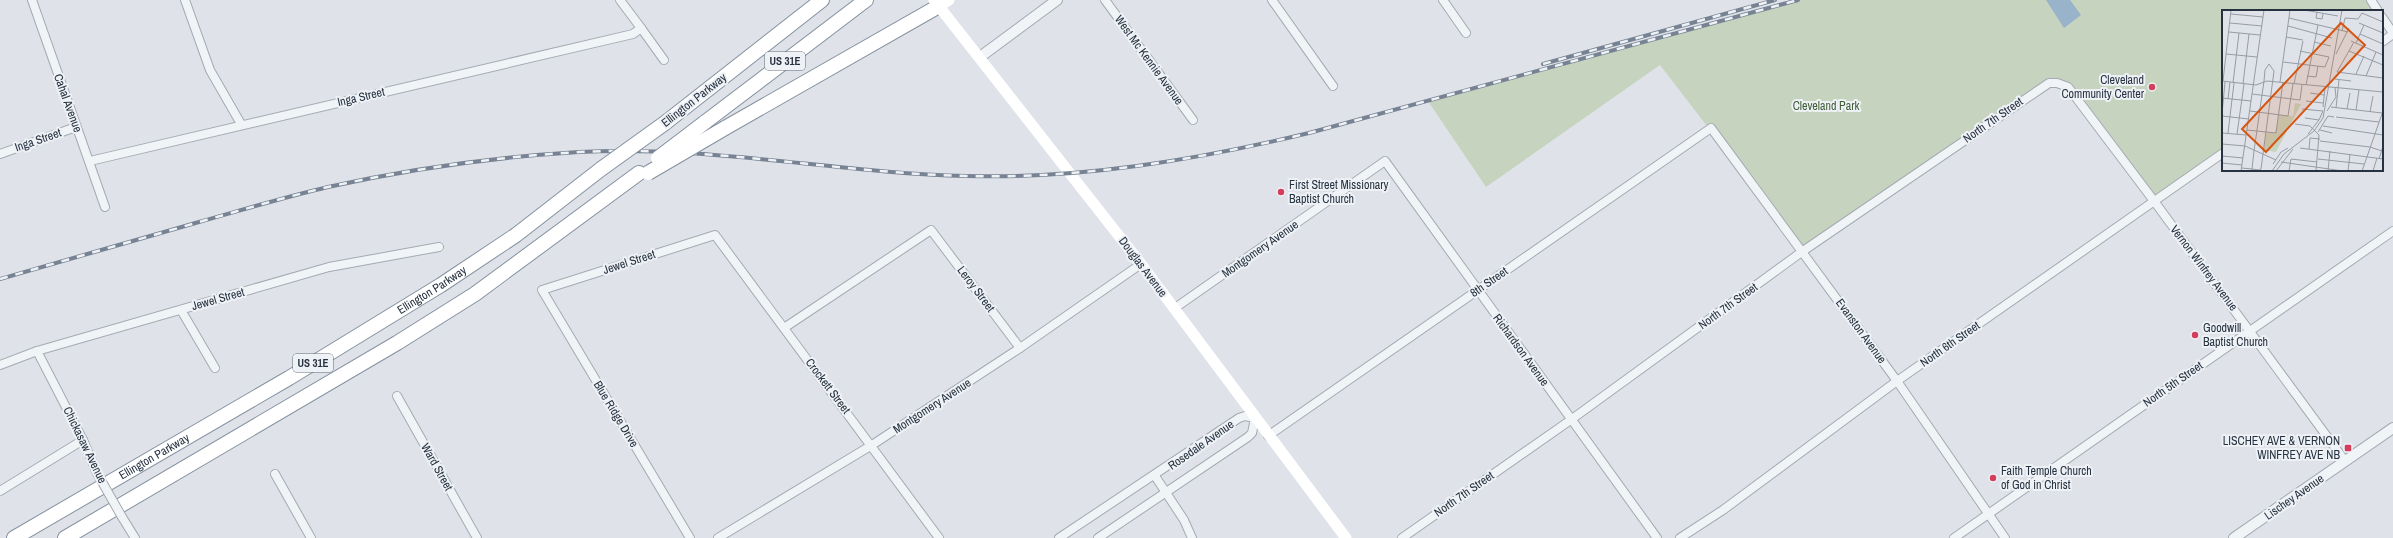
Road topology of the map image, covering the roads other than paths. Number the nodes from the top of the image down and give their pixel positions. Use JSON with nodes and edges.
{"nodes":[{"id":1,"x":32,"y":0,"type":"edge"},
{"id":2,"x":185,"y":0,"type":"edge"},
{"id":3,"x":620,"y":0,"type":"edge"},
{"id":4,"x":822,"y":0,"type":"edge"},
{"id":5,"x":866,"y":0,"type":"edge"},
{"id":6,"x":1057,"y":0,"type":"edge"},
{"id":7,"x":1106,"y":0,"type":"edge"},
{"id":8,"x":1272,"y":0,"type":"edge"},
{"id":9,"x":1443,"y":0,"type":"edge"},
{"id":10,"x":2371,"y":0,"type":"edge"},
{"id":11,"x":941,"y":2,"type":"edge"},
{"id":12,"x":2377,"y":10,"type":"edge"},
{"id":13,"x":2383,"y":18,"type":"edge"},
{"id":14,"x":641,"y":28,"type":"junction"},
{"id":15,"x":1466,"y":33,"type":"dead end"},
{"id":16,"x":2393,"y":33,"type":"edge"},
{"id":17,"x":2383,"y":41,"type":"edge"},
{"id":18,"x":980,"y":57,"type":"junction"},
{"id":19,"x":664,"y":60,"type":"dead end"},
{"id":20,"x":2057,"y":83,"type":"joint"},
{"id":21,"x":1333,"y":86,"type":"dead end"},
{"id":22,"x":1193,"y":120,"type":"dead end"},
{"id":23,"x":241,"y":124,"type":"junction"},
{"id":24,"x":76,"y":127,"type":"junction"},
{"id":25,"x":1710,"y":128,"type":"joint"},
{"id":26,"x":0,"y":154,"type":"edge"},
{"id":27,"x":2222,"y":154,"type":"edge"},
{"id":28,"x":90,"y":161,"type":"junction"},
{"id":29,"x":1385,"y":161,"type":"joint"},
{"id":30,"x":643,"y":173,"type":"junction"},
{"id":31,"x":2154,"y":201,"type":"junction"},
{"id":32,"x":105,"y":207,"type":"dead end"},
{"id":33,"x":2393,"y":231,"type":"edge"},
{"id":34,"x":715,"y":235,"type":"joint"},
{"id":35,"x":439,"y":247,"type":"dead end"},
{"id":36,"x":1803,"y":251,"type":"junction"},
{"id":37,"x":1141,"y":264,"type":"junction"},
{"id":38,"x":542,"y":290,"type":"joint"},
{"id":39,"x":1478,"y":290,"type":"junction"},
{"id":40,"x":1175,"y":308,"type":"junction"},
{"id":41,"x":181,"y":310,"type":"junction"},
{"id":42,"x":784,"y":328,"type":"junction"},
{"id":43,"x":2250,"y":330,"type":"junction"},
{"id":44,"x":1020,"y":348,"type":"junction"},
{"id":45,"x":37,"y":351,"type":"junction"},
{"id":46,"x":0,"y":365,"type":"edge"},
{"id":47,"x":215,"y":368,"type":"dead end"},
{"id":48,"x":1897,"y":381,"type":"junction"},
{"id":49,"x":397,"y":396,"type":"dead end"},
{"id":50,"x":1255,"y":418,"type":"junction"},
{"id":51,"x":1572,"y":419,"type":"junction"},
{"id":52,"x":2393,"y":428,"type":"edge"},
{"id":53,"x":1268,"y":436,"type":"junction"},
{"id":54,"x":83,"y":440,"type":"junction"},
{"id":55,"x":872,"y":445,"type":"junction"},
{"id":56,"x":2345,"y":461,"type":"junction"},
{"id":57,"x":275,"y":474,"type":"dead end"},
{"id":58,"x":1155,"y":476,"type":"junction"},
{"id":59,"x":0,"y":491,"type":"edge"},
{"id":60,"x":1166,"y":492,"type":"junction"},
{"id":61,"x":1988,"y":514,"type":"junction"},
{"id":62,"x":14,"y":538,"type":"edge"},
{"id":63,"x":65,"y":538,"type":"edge"},
{"id":64,"x":134,"y":538,"type":"edge"},
{"id":65,"x":311,"y":538,"type":"edge"},
{"id":66,"x":477,"y":538,"type":"edge"},
{"id":67,"x":690,"y":538,"type":"edge"},
{"id":68,"x":718,"y":538,"type":"edge"},
{"id":69,"x":939,"y":538,"type":"edge"},
{"id":70,"x":1059,"y":538,"type":"edge"},
{"id":71,"x":1098,"y":538,"type":"edge"},
{"id":72,"x":1192,"y":538,"type":"edge"},
{"id":73,"x":1346,"y":538,"type":"edge"},
{"id":74,"x":1402,"y":538,"type":"edge"},
{"id":75,"x":1657,"y":538,"type":"edge"},
{"id":76,"x":1680,"y":538,"type":"edge"},
{"id":77,"x":1954,"y":538,"type":"edge"},
{"id":78,"x":2005,"y":538,"type":"edge"},
{"id":79,"x":2234,"y":538,"type":"edge"}],
"edges":[{"from":1,"to":24,"type":"street","name":"Cahal Avenue"},
{"from":2,"to":23,"type":"street"},
{"from":3,"to":14,"type":"street"},
{"from":4,"to":62,"type":"highway","name":"Ellington Parkway","number":"US 31E","bridge":true},
{"from":5,"to":30,"type":"highway","name":"Ellington Parkway","number":"US 31E","bridge":true},
{"from":6,"to":18,"type":"street"},
{"from":7,"to":22,"type":"street","name":"West Mc Kennie Avenue"},
{"from":8,"to":21,"type":"street"},
{"from":9,"to":15,"type":"street"},
{"from":10,"to":12,"type":"street"},
{"from":11,"to":18,"type":"main road","name":"Douglas Avenue"},
{"from":11,"to":30,"type":"highway","bridge":true},
{"from":13,"to":16,"type":"street"},
{"from":14,"to":19,"type":"street"},
{"from":14,"to":23,"type":"street","name":"Inga Street"},
{"from":16,"to":17,"type":"street"},
{"from":18,"to":37,"type":"main road","name":"Douglas Avenue"},
{"from":20,"to":31,"type":"street","name":"Vernon Winfrey Avenue"},
{"from":20,"to":36,"type":"street","name":"North 7th Street"},
{"from":23,"to":28,"type":"street","name":"Inga Street"},
{"from":24,"to":26,"type":"street","name":"Inga Street"},
{"from":24,"to":28,"type":"street","name":"Cahal Avenue"},
{"from":25,"to":36,"type":"street","name":"Evanston Avenue"},
{"from":25,"to":39,"type":"street","name":"8th Street"},
{"from":27,"to":31,"type":"street","name":"North 6th Street"},
{"from":28,"to":32,"type":"street","name":"Cahal Avenue"},
{"from":29,"to":39,"type":"street","name":"Richardson Avenue"},
{"from":29,"to":40,"type":"street","name":"Montgomery Avenue"},
{"from":30,"to":63,"type":"highway","number":"US 31E"},
{"from":31,"to":43,"type":"street","name":"Vernon Winfrey Avenue"},
{"from":31,"to":48,"type":"street","name":"North 6th Street"},
{"from":33,"to":43,"type":"street","name":"North 5th Street"},
{"from":34,"to":38,"type":"street","name":"Jewel Street"},
{"from":34,"to":42,"type":"street","name":"Crockett Street"},
{"from":35,"to":41,"type":"street","name":"Jewel Street"},
{"from":36,"to":48,"type":"street","name":"Evanston Avenue"},
{"from":36,"to":51,"type":"street","name":"North 7th Street"},
{"from":37,"to":40,"type":"main road","name":"Douglas Avenue"},
{"from":37,"to":44,"type":"street","name":"Montgomery Avenue"},
{"from":38,"to":67,"type":"street","name":"Blue Ridge Drive"},
{"from":39,"to":51,"type":"street","name":"Richardson Avenue"},
{"from":39,"to":53,"type":"street","name":"8th Street"},
{"from":40,"to":50,"type":"main road","name":"Douglas Avenue"},
{"from":41,"to":45,"type":"street","name":"Jewel Street"},
{"from":41,"to":47,"type":"street"},
{"from":42,"to":44,"type":"street","name":"Leroy Street"},
{"from":42,"to":55,"type":"street","name":"Crockett Street"},
{"from":43,"to":56,"type":"street","name":"Vernon Winfrey Avenue"},
{"from":43,"to":61,"type":"street","name":"North 5th Street"},
{"from":44,"to":55,"type":"street","name":"Montgomery Avenue"},
{"from":45,"to":46,"type":"street","name":"Jewel Street"},
{"from":45,"to":54,"type":"street","name":"Chickasaw Avenue"},
{"from":48,"to":61,"type":"street","name":"Evanston Avenue"},
{"from":48,"to":76,"type":"street","name":"North 6th Street"},
{"from":49,"to":66,"type":"street","name":"Ward Street"},
{"from":50,"to":53,"type":"main road","name":"Douglas Avenue"},
{"from":50,"to":58,"type":"street","name":"Rosedale Avenue"},
{"from":50,"to":60,"type":"street","name":"Rosedale Avenue"},
{"from":51,"to":74,"type":"street","name":"North 7th Street"},
{"from":51,"to":75,"type":"street","name":"Richardson Avenue"},
{"from":52,"to":56,"type":"street","name":"Lischey Avenue"},
{"from":53,"to":73,"type":"main road","name":"Douglas Avenue"},
{"from":54,"to":59,"type":"street"},
{"from":54,"to":64,"type":"street","name":"Chickasaw Avenue","bridge":true},
{"from":55,"to":68,"type":"street","name":"Montgomery Avenue"},
{"from":55,"to":69,"type":"street","name":"Crockett Street"},
{"from":56,"to":79,"type":"street","name":"Lischey Avenue"},
{"from":57,"to":65,"type":"street"},
{"from":58,"to":60,"type":"street"},
{"from":58,"to":70,"type":"street","name":"Rosedale Avenue"},
{"from":60,"to":71,"type":"street","name":"Rosedale Avenue"},
{"from":60,"to":72,"type":"street"},
{"from":61,"to":77,"type":"street","name":"North 5th Street"},
{"from":61,"to":78,"type":"street","name":"Evanston Avenue"}]}
